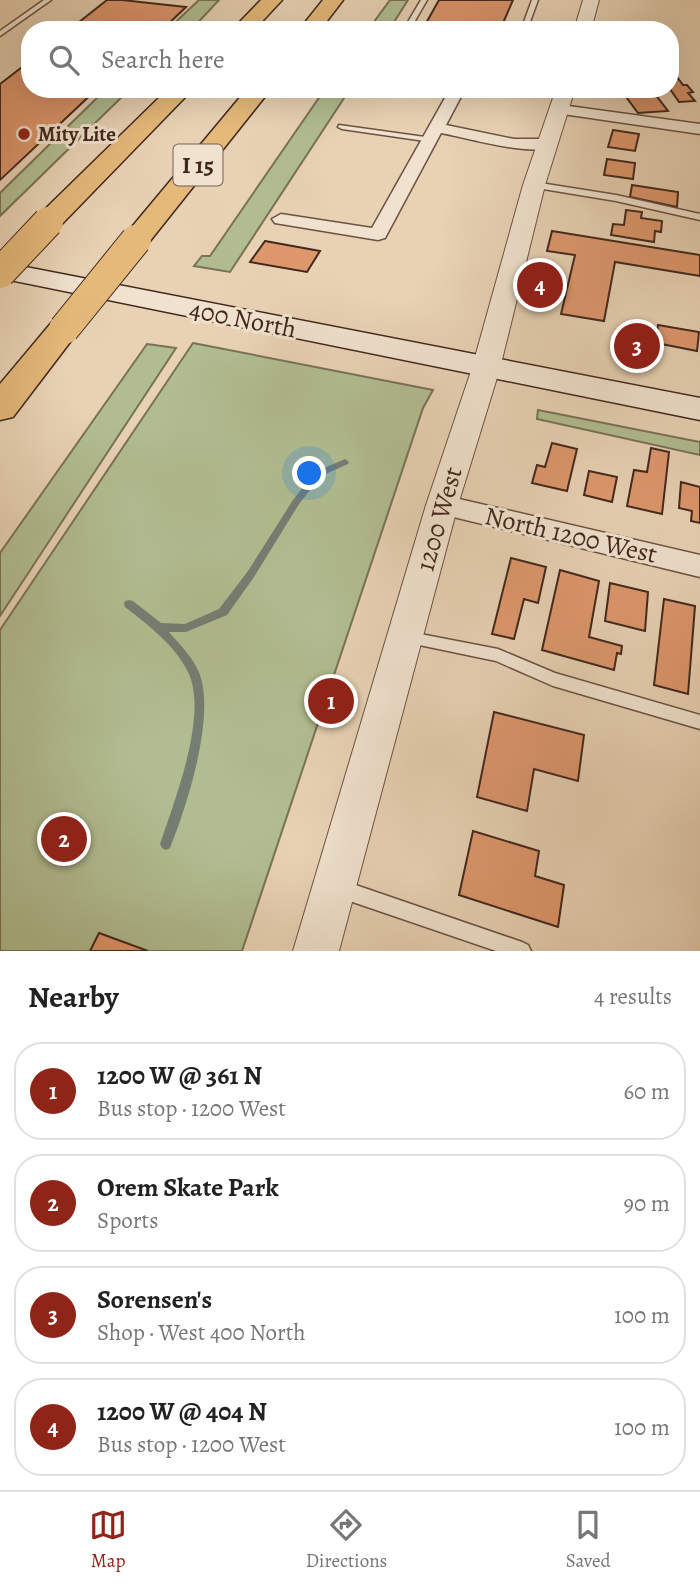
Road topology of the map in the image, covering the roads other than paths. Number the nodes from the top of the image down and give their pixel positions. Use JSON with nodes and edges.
{"nodes":[{"id":1,"x":48,"y":0,"type":"edge"},
{"id":2,"x":272,"y":0,"type":"edge"},
{"id":3,"x":333,"y":0,"type":"edge"},
{"id":4,"x":424,"y":0,"type":"edge"},
{"id":5,"x":535,"y":0,"type":"edge"},
{"id":6,"x":591,"y":0,"type":"edge"},
{"id":7,"x":252,"y":21,"type":"edge"},
{"id":8,"x":316,"y":21,"type":"edge"},
{"id":9,"x":412,"y":21,"type":"edge"},
{"id":10,"x":527,"y":21,"type":"edge"},
{"id":11,"x":585,"y":21,"type":"edge"},
{"id":12,"x":0,"y":34,"type":"edge"},
{"id":13,"x":173,"y":98,"type":"edge"},
{"id":14,"x":253,"y":98,"type":"edge"},
{"id":15,"x":453,"y":98,"type":"edge"},
{"id":16,"x":564,"y":98,"type":"edge"},
{"id":17,"x":561,"y":110,"type":"junction"},
{"id":18,"x":342,"y":127,"type":"dead end"},
{"id":19,"x":700,"y":130,"type":"edge"},
{"id":20,"x":435,"y":134,"type":"junction"},
{"id":21,"x":541,"y":143,"type":"junction"},
{"id":22,"x":534,"y":184,"type":"junction"},
{"id":23,"x":700,"y":217,"type":"edge"},
{"id":24,"x":281,"y":219,"type":"dead end"},
{"id":25,"x":0,"y":272,"type":"edge"},
{"id":26,"x":486,"y":368,"type":"junction"},
{"id":27,"x":0,"y":408,"type":"edge"},
{"id":28,"x":700,"y":409,"type":"edge"},
{"id":29,"x":442,"y":505,"type":"junction"},
{"id":30,"x":700,"y":566,"type":"edge"},
{"id":31,"x":405,"y":637,"type":"junction"},
{"id":32,"x":700,"y":722,"type":"edge"},
{"id":33,"x":334,"y":886,"type":"junction"},
{"id":34,"x":316,"y":951,"type":"edge"},
{"id":35,"x":522,"y":951,"type":"edge"}],
"edges":[{"from":1,"to":12,"type":"lane"},
{"from":2,"to":7,"type":"highway"},
{"from":3,"to":8,"type":"highway"},
{"from":4,"to":9,"type":"lane"},
{"from":5,"to":10,"type":"lane"},
{"from":6,"to":11,"type":"street"},
{"from":13,"to":25,"type":"highway","number":"I 15","bridge":true},
{"from":14,"to":27,"type":"highway","number":"I 15","bridge":true},
{"from":15,"to":20,"type":"street"},
{"from":16,"to":17,"type":"street","name":"1200 West"},
{"from":17,"to":19,"type":"street"},
{"from":17,"to":21,"type":"street","name":"1200 West"},
{"from":18,"to":20,"type":"lane"},
{"from":20,"to":21,"type":"street"},
{"from":20,"to":24,"type":"street"},
{"from":21,"to":22,"type":"street","name":"1200 West"},
{"from":22,"to":23,"type":"lane"},
{"from":22,"to":26,"type":"street","name":"1200 West"},
{"from":25,"to":26,"type":"main road","name":"400 North"},
{"from":26,"to":28,"type":"main road","name":"400 North"},
{"from":26,"to":29,"type":"street","name":"1200 West"},
{"from":29,"to":30,"type":"street","name":"North 1200 West"},
{"from":29,"to":31,"type":"street","name":"1200 West"},
{"from":31,"to":32,"type":"lane"},
{"from":31,"to":33,"type":"street","name":"1200 West"},
{"from":33,"to":34,"type":"street","name":"1200 West"},
{"from":33,"to":35,"type":"lane"}]}
